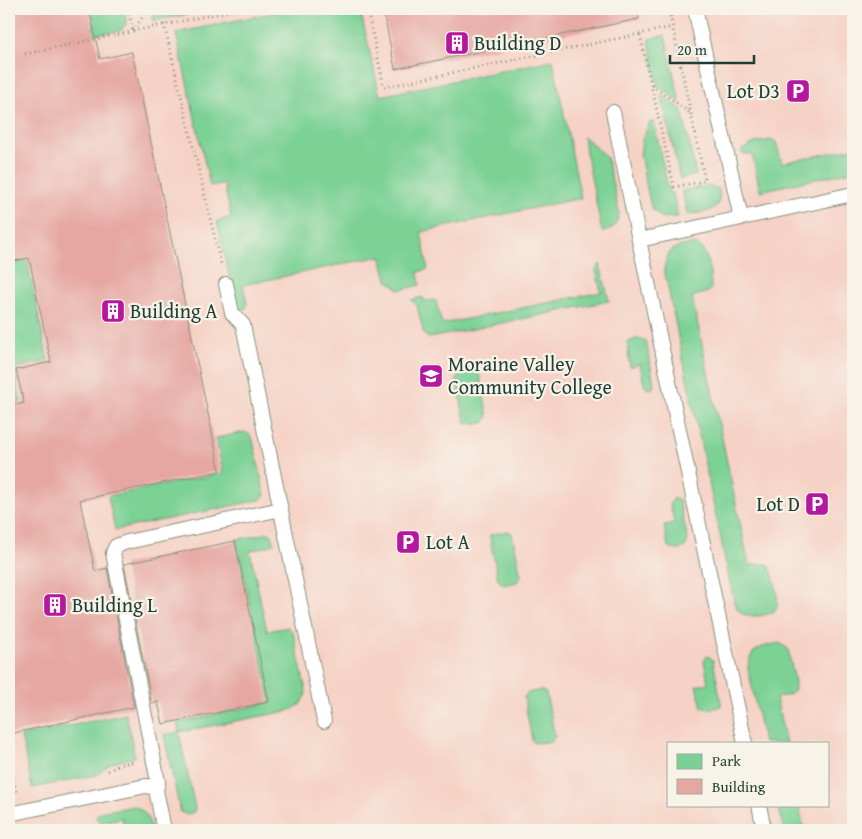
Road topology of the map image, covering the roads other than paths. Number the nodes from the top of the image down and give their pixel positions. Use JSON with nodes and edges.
{"nodes":[{"id":1,"x":695,"y":9,"type":"edge"},
{"id":2,"x":613,"y":112,"type":"dead end"},
{"id":3,"x":853,"y":194,"type":"edge"},
{"id":4,"x":741,"y":218,"type":"junction"},
{"id":5,"x":640,"y":240,"type":"junction"},
{"id":6,"x":226,"y":284,"type":"road end"},
{"id":7,"x":281,"y":509,"type":"junction"},
{"id":8,"x":324,"y":720,"type":"dead end"},
{"id":9,"x":745,"y":742,"type":"edge"},
{"id":10,"x":156,"y":790,"type":"junction"},
{"id":11,"x":759,"y":806,"type":"edge"},
{"id":12,"x":9,"y":814,"type":"edge"},
{"id":13,"x":164,"y":830,"type":"edge"},
{"id":14,"x":764,"y":830,"type":"edge"}],
"edges":[{"from":1,"to":4,"type":"lane"},
{"from":2,"to":5,"type":"lane"},
{"from":3,"to":4,"type":"lane"},
{"from":4,"to":5,"type":"lane"},
{"from":5,"to":9,"type":"lane"},
{"from":6,"to":7,"type":"lane"},
{"from":7,"to":8,"type":"lane"},
{"from":7,"to":10,"type":"lane"},
{"from":10,"to":12,"type":"lane"},
{"from":10,"to":13,"type":"lane"},
{"from":11,"to":14,"type":"lane"}]}
